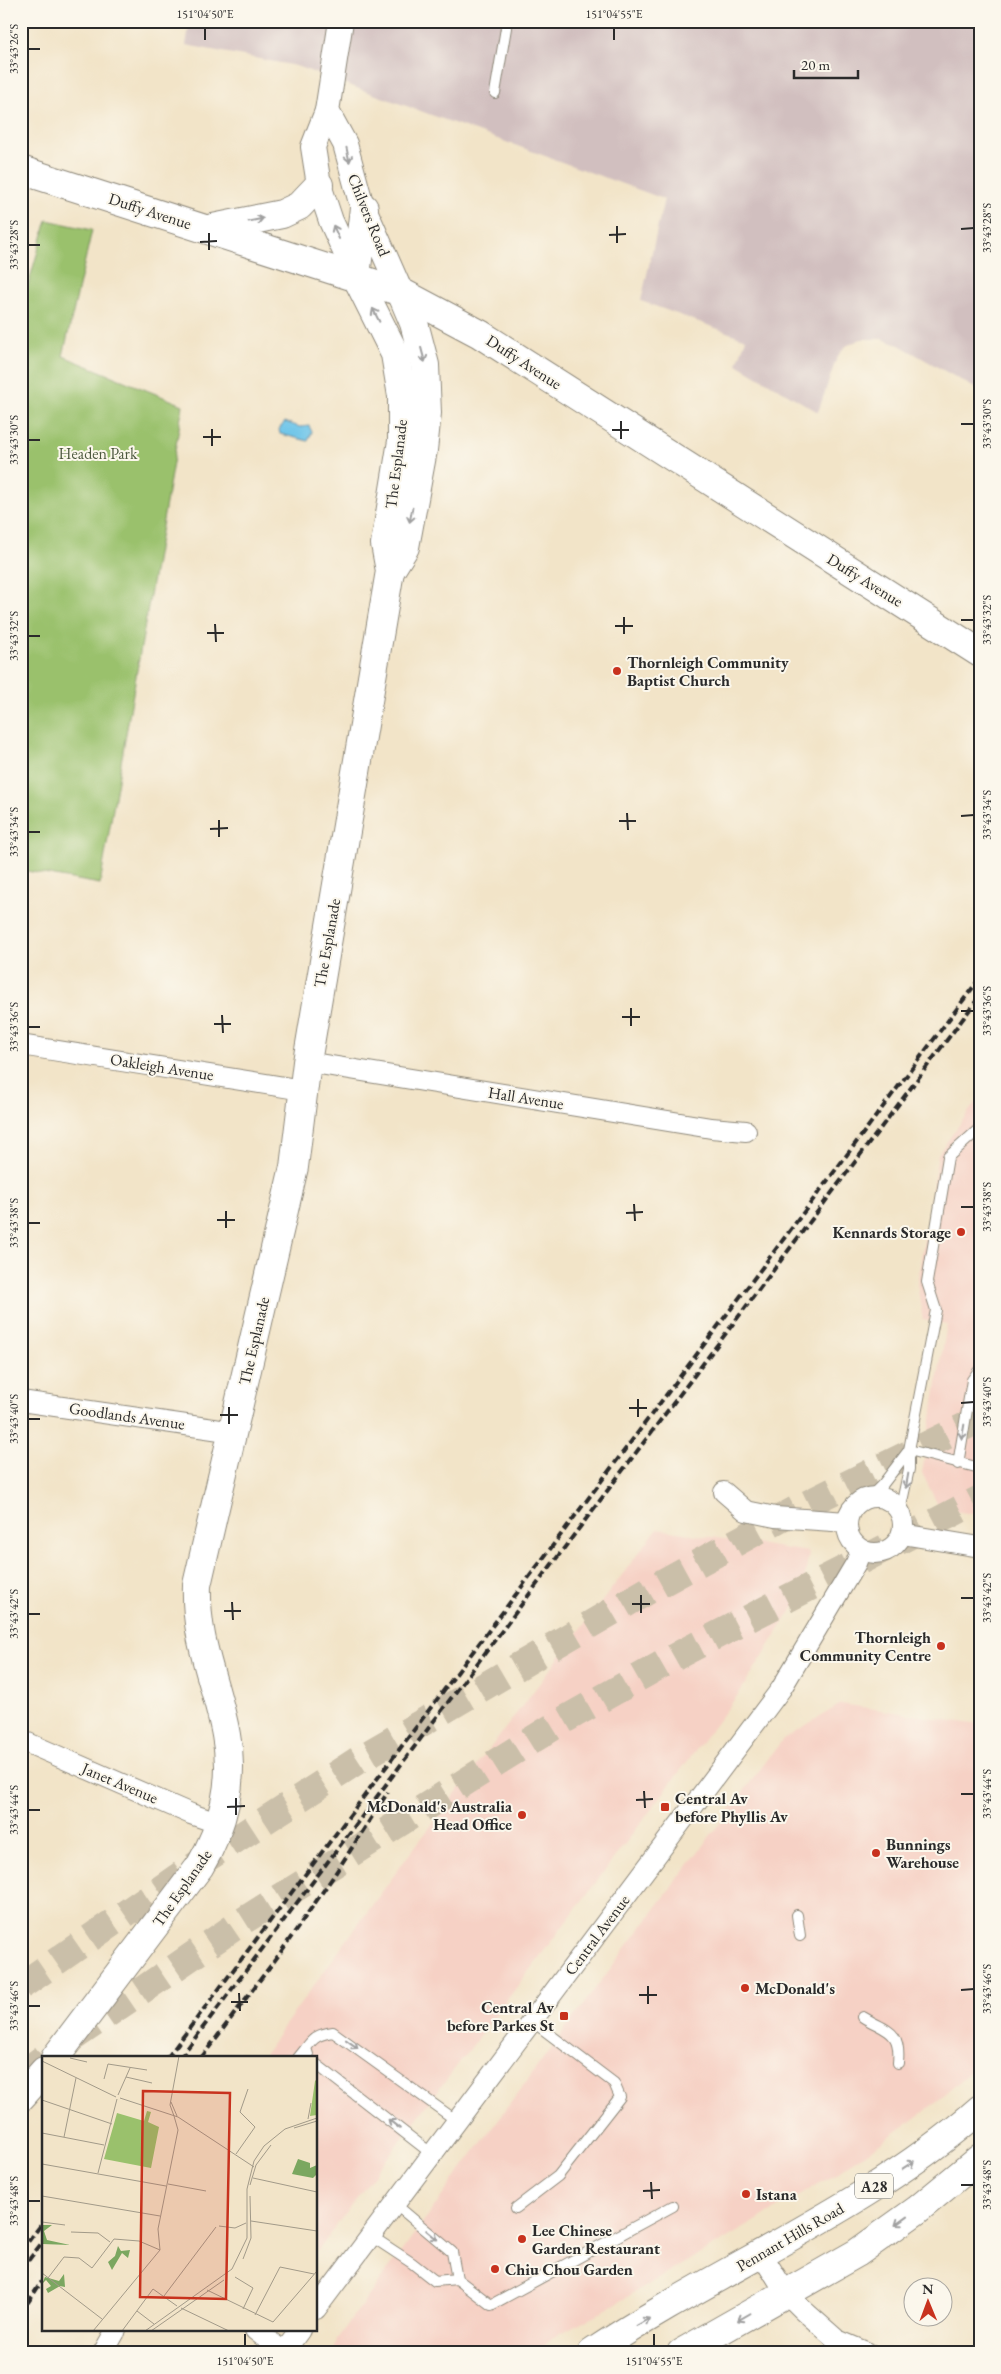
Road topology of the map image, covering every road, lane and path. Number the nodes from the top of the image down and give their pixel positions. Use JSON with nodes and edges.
{"nodes":[{"id":1,"x":341,"y":21,"type":"edge"},
{"id":2,"x":505,"y":21,"type":"edge"},
{"id":3,"x":495,"y":93,"type":"dead end"},
{"id":4,"x":327,"y":111,"type":"junction"},
{"id":5,"x":21,"y":170,"type":"edge"},
{"id":6,"x":319,"y":185,"type":"junction"},
{"id":7,"x":364,"y":208,"type":"junction"},
{"id":8,"x":209,"y":229,"type":"junction"},
{"id":9,"x":356,"y":276,"type":"junction"},
{"id":10,"x":401,"y":292,"type":"junction"},
{"id":11,"x":395,"y":354,"type":"junction"},
{"id":12,"x":390,"y":571,"type":"junction"},
{"id":13,"x":980,"y":653,"type":"edge"},
{"id":14,"x":21,"y":1045,"type":"edge"},
{"id":15,"x":307,"y":1062,"type":"junction"},
{"id":16,"x":302,"y":1090,"type":"junction"},
{"id":17,"x":980,"y":1128,"type":"edge"},
{"id":18,"x":746,"y":1131,"type":"dead end"},
{"id":19,"x":980,"y":1369,"type":"edge"},
{"id":20,"x":21,"y":1401,"type":"edge"},
{"id":21,"x":234,"y":1432,"type":"junction"},
{"id":22,"x":908,"y":1450,"type":"junction"},
{"id":23,"x":958,"y":1464,"type":"junction"},
{"id":24,"x":980,"y":1468,"type":"edge"},
{"id":25,"x":724,"y":1492,"type":"dead end"},
{"id":26,"x":870,"y":1497,"type":"junction"},
{"id":27,"x":900,"y":1511,"type":"junction"},
{"id":28,"x":847,"y":1522,"type":"junction"},
{"id":29,"x":902,"y":1534,"type":"junction"},
{"id":30,"x":980,"y":1547,"type":"edge"},
{"id":31,"x":862,"y":1550,"type":"junction"},
{"id":32,"x":21,"y":1740,"type":"edge"},
{"id":33,"x":220,"y":1824,"type":"junction"},
{"id":34,"x":797,"y":1916,"type":"dead end"},
{"id":35,"x":800,"y":1936,"type":"dead end"},
{"id":36,"x":863,"y":2017,"type":"dead end"},
{"id":37,"x":532,"y":2021,"type":"junction"},
{"id":38,"x":307,"y":2053,"type":"edge"},
{"id":39,"x":57,"y":2056,"type":"edge"},
{"id":40,"x":898,"y":2063,"type":"dead end"},
{"id":41,"x":318,"y":2066,"type":"edge"},
{"id":42,"x":42,"y":2073,"type":"edge"},
{"id":43,"x":21,"y":2097,"type":"edge"},
{"id":44,"x":980,"y":2109,"type":"edge"},
{"id":45,"x":457,"y":2121,"type":"junction"},
{"id":46,"x":432,"y":2154,"type":"junction"},
{"id":47,"x":980,"y":2158,"type":"edge"},
{"id":48,"x":395,"y":2204,"type":"junction"},
{"id":49,"x":673,"y":2206,"type":"dead end"},
{"id":50,"x":516,"y":2208,"type":"dead end"},
{"id":51,"x":371,"y":2236,"type":"junction"},
{"id":52,"x":761,"y":2254,"type":"junction"},
{"id":53,"x":457,"y":2279,"type":"junction"},
{"id":54,"x":786,"y":2293,"type":"junction"},
{"id":55,"x":318,"y":2306,"type":"edge"},
{"id":56,"x":115,"y":2332,"type":"edge"},
{"id":57,"x":258,"y":2332,"type":"edge"},
{"id":58,"x":299,"y":2332,"type":"edge"},
{"id":59,"x":284,"y":2352,"type":"edge"},
{"id":60,"x":103,"y":2353,"type":"edge"},
{"id":61,"x":592,"y":2353,"type":"edge"},
{"id":62,"x":681,"y":2353,"type":"edge"},
{"id":63,"x":868,"y":2353,"type":"edge"}],
"edges":[{"from":1,"to":4,"type":"street"},
{"from":2,"to":3,"type":"lane"},
{"from":4,"to":6,"type":"street"},
{"from":4,"to":7,"type":"street","name":"Chilvers Road","one_way":true},
{"from":5,"to":8,"type":"main road","name":"Duffy Avenue"},
{"from":8,"to":6,"type":"main road","one_way":true},
{"from":9,"to":6,"type":"street","one_way":true},
{"from":7,"to":9,"type":"main road"},
{"from":7,"to":10,"type":"street","name":"Chilvers Road"},
{"from":8,"to":9,"type":"main road","name":"Duffy Avenue"},
{"from":9,"to":10,"type":"main road","name":"Duffy Avenue"},
{"from":11,"to":9,"type":"main road","name":"The Esplanade","one_way":true},
{"from":10,"to":11,"type":"main road"},
{"from":10,"to":12,"type":"main road","name":"The Esplanade","one_way":true},
{"from":10,"to":13,"type":"main road","name":"Duffy Avenue"},
{"from":11,"to":12,"type":"main road","name":"The Esplanade"},
{"from":12,"to":15,"type":"main road","name":"The Esplanade"},
{"from":14,"to":16,"type":"street","name":"Oakleigh Avenue"},
{"from":15,"to":16,"type":"main road","name":"The Esplanade"},
{"from":15,"to":18,"type":"street","name":"Hall Avenue"},
{"from":16,"to":21,"type":"main road","name":"The Esplanade"},
{"from":17,"to":22,"type":"lane"},
{"from":19,"to":23,"type":"lane","one_way":true},
{"from":20,"to":21,"type":"street","name":"Goodlands Avenue"},
{"from":21,"to":33,"type":"main road","name":"The Esplanade"},
{"from":22,"to":23,"type":"lane"},
{"from":22,"to":26,"type":"lane"},
{"from":22,"to":27,"type":"lane","one_way":true},
{"from":23,"to":24,"type":"lane"},
{"from":25,"to":28,"type":"street"},
{"from":26,"to":27,"type":"street"},
{"from":26,"to":28,"type":"street"},
{"from":27,"to":29,"type":"street"},
{"from":28,"to":31,"type":"street"},
{"from":29,"to":30,"type":"street"},
{"from":29,"to":31,"type":"street"},
{"from":31,"to":37,"type":"street","name":"Central Avenue"},
{"from":32,"to":33,"type":"street","name":"Janet Avenue"},
{"from":33,"to":39,"type":"main road","name":"The Esplanade"},
{"from":34,"to":35,"type":"lane"},
{"from":36,"to":40,"type":"lane"},
{"from":37,"to":45,"type":"street","name":"Central Avenue"},
{"from":37,"to":50,"type":"lane"},
{"from":38,"to":45,"type":"lane","one_way":true},
{"from":46,"to":41,"type":"lane","one_way":true},
{"from":42,"to":43,"type":"main road"},
{"from":52,"to":44,"type":"main road","name":"Pennant Hills Road","number":"A28","one_way":true},
{"from":45,"to":46,"type":"street","name":"Central Avenue"},
{"from":46,"to":48,"type":"street","name":"Central Avenue"},
{"from":47,"to":54,"type":"main road","number":"A28","one_way":true},
{"from":48,"to":51,"type":"street","name":"Central Avenue"},
{"from":48,"to":53,"type":"lane","one_way":true},
{"from":49,"to":53,"type":"lane"},
{"from":51,"to":53,"type":"lane"},
{"from":51,"to":55,"type":"street","name":"Central Avenue"},
{"from":52,"to":54,"type":"street"},
{"from":61,"to":52,"type":"main road","name":"Pennant Hills Road","number":"A28","one_way":true},
{"from":54,"to":62,"type":"main road","number":"A28","one_way":true},
{"from":54,"to":63,"type":"street"},
{"from":56,"to":60,"type":"street"},
{"from":57,"to":59,"type":"street"},
{"from":58,"to":59,"type":"street"}]}
